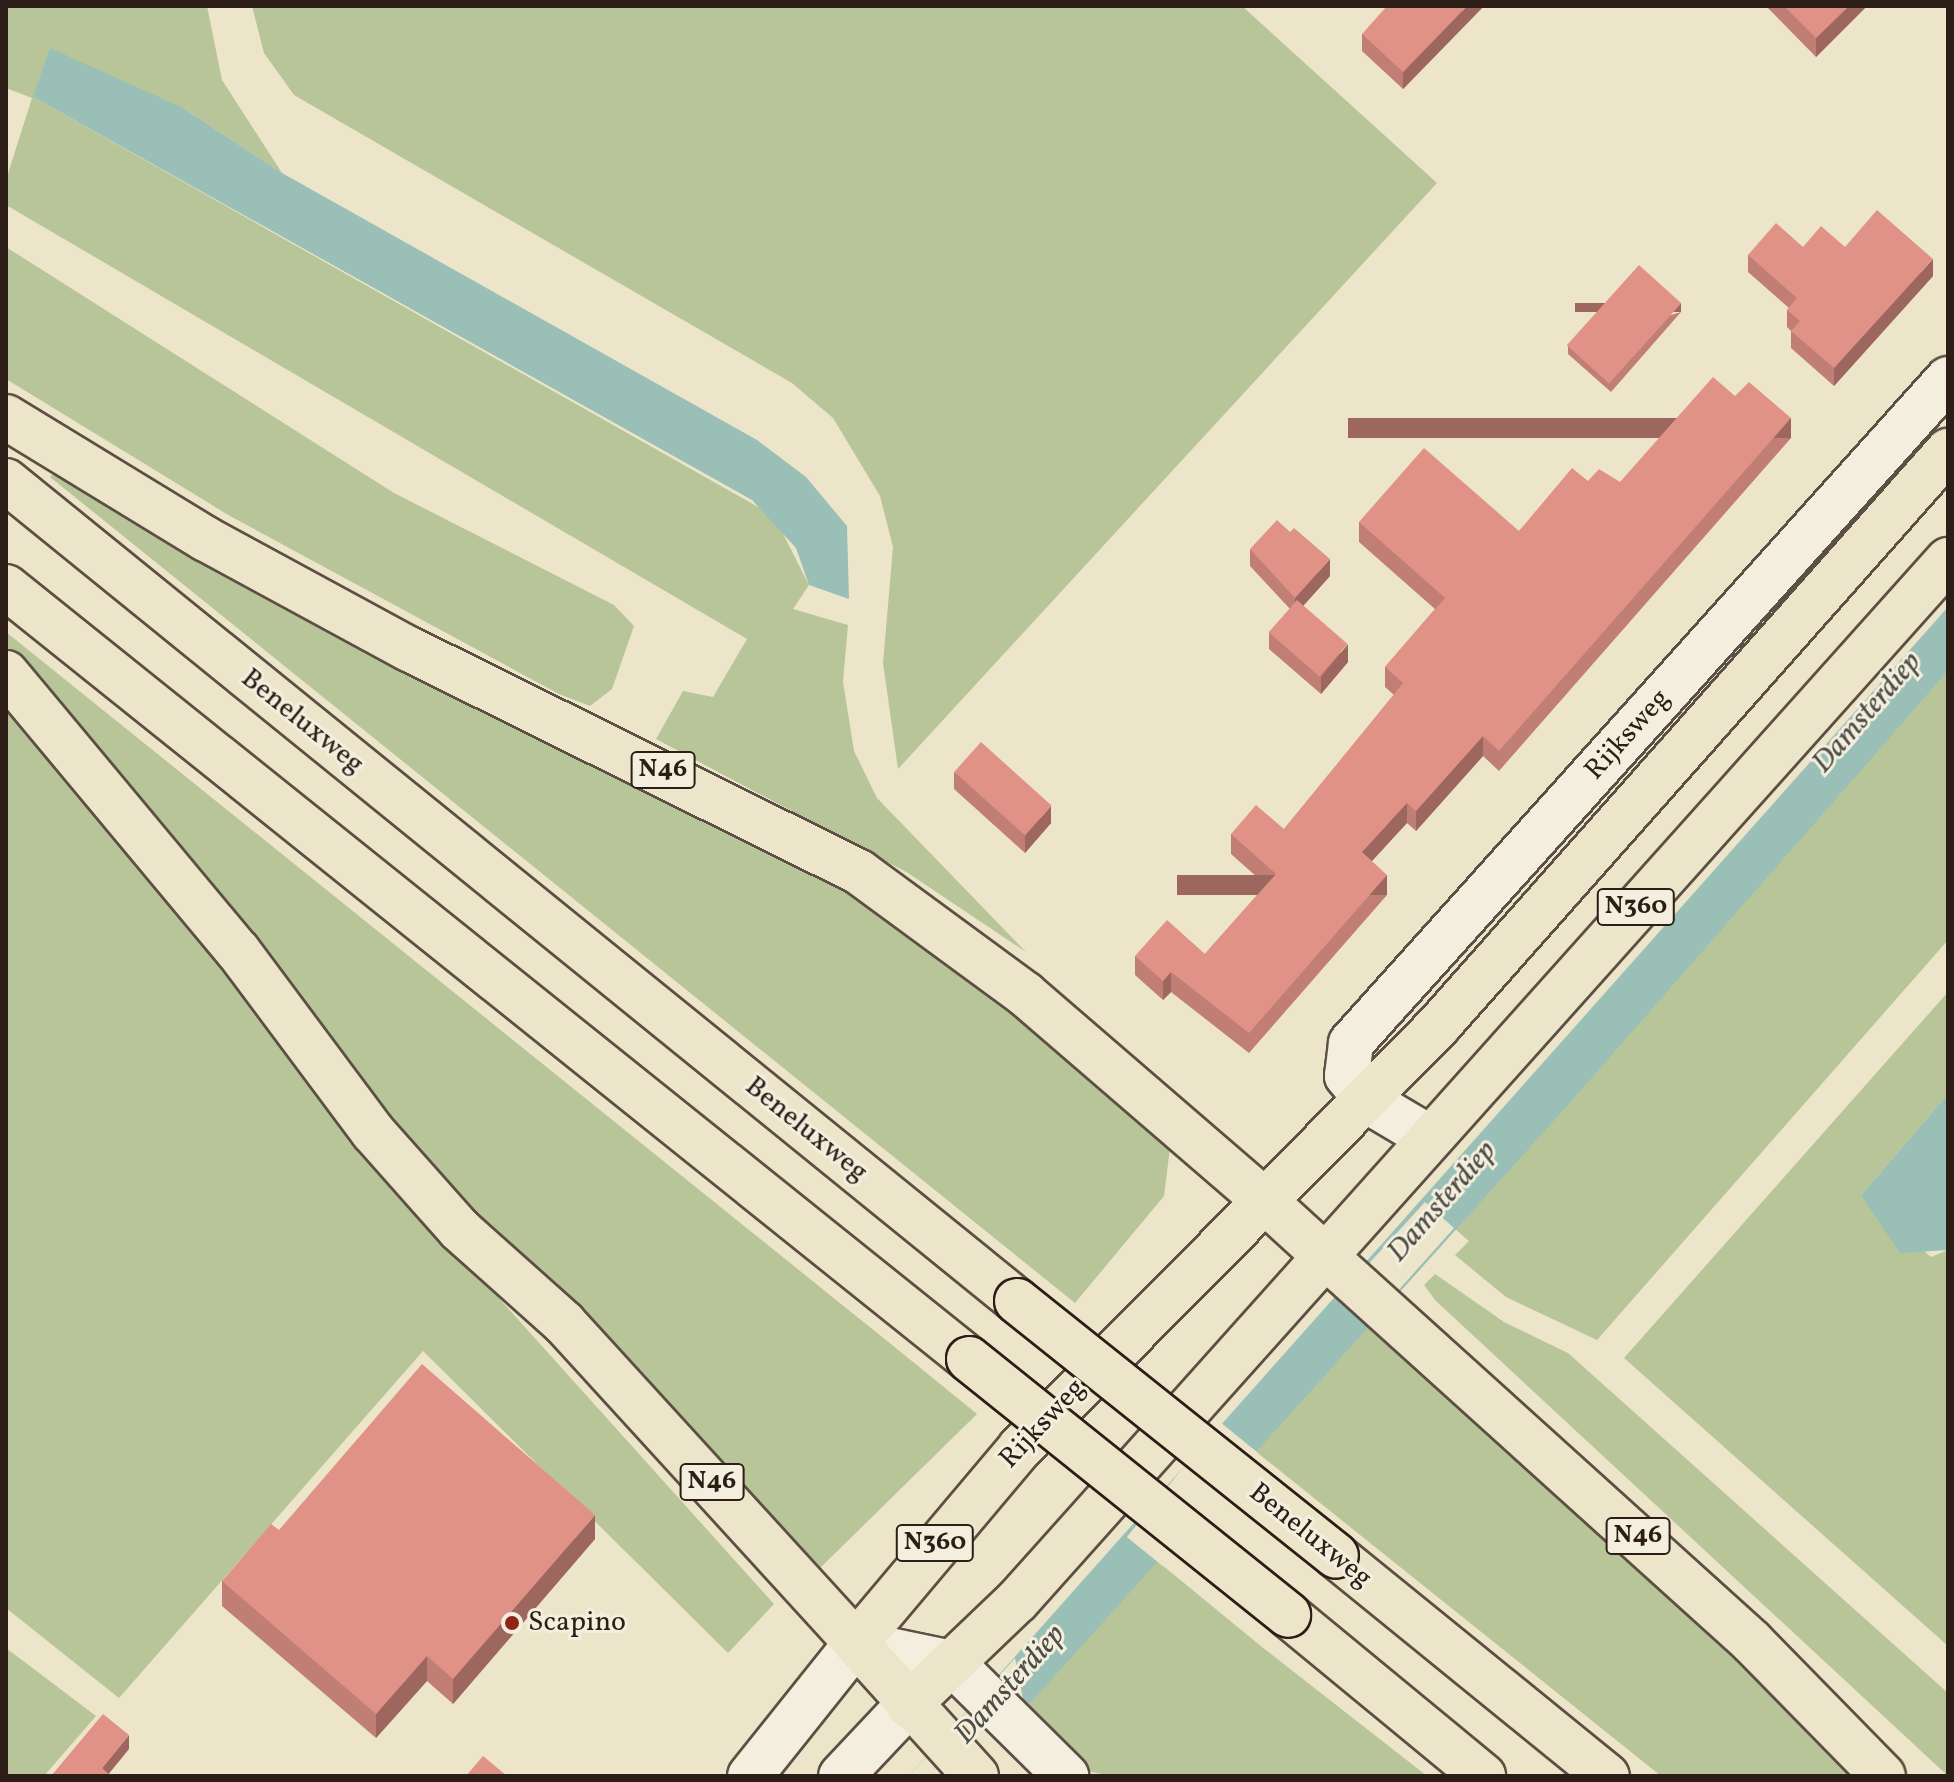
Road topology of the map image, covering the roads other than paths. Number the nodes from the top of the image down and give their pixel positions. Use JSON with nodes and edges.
{"nodes":[{"id":1,"x":1948,"y":379,"type":"edge"},
{"id":2,"x":6,"y":417,"type":"edge"},
{"id":3,"x":1948,"y":451,"type":"edge"},
{"id":4,"x":6,"y":481,"type":"edge"},
{"id":5,"x":1948,"y":560,"type":"edge"},
{"id":6,"x":6,"y":587,"type":"edge"},
{"id":7,"x":6,"y":673,"type":"edge"},
{"id":8,"x":1366,"y":1100,"type":"junction"},
{"id":9,"x":1430,"y":1138,"type":"junction"},
{"id":10,"x":1267,"y":1203,"type":"junction"},
{"id":11,"x":1354,"y":1281,"type":"junction"},
{"id":12,"x":856,"y":1643,"type":"junction"},
{"id":13,"x":952,"y":1663,"type":"junction"},
{"id":14,"x":908,"y":1705,"type":"junction"},
{"id":15,"x":961,"y":1762,"type":"edge"},
{"id":16,"x":750,"y":1776,"type":"edge"},
{"id":17,"x":841,"y":1776,"type":"edge"},
{"id":18,"x":1066,"y":1776,"type":"edge"},
{"id":19,"x":1483,"y":1776,"type":"edge"},
{"id":20,"x":1607,"y":1776,"type":"edge"},
{"id":21,"x":1883,"y":1776,"type":"edge"}],
"edges":[{"from":1,"to":8,"type":"street","name":"Rijksweg"},
{"from":2,"to":10,"type":"main road","number":"N46"},
{"from":3,"to":8,"type":"main road","name":"Rijksweg","number":"N360"},
{"from":4,"to":20,"type":"main road","name":"Beneluxweg","bridge":true},
{"from":5,"to":9,"type":"main road","number":"N360"},
{"from":6,"to":19,"type":"main road","bridge":true},
{"from":7,"to":12,"type":"main road","number":"N46"},
{"from":8,"to":9,"type":"street"},
{"from":8,"to":10,"type":"main road","name":"Rijksweg","number":"N360"},
{"from":9,"to":11,"type":"main road","number":"N360"},
{"from":10,"to":11,"type":"main road","number":"N46"},
{"from":10,"to":12,"type":"main road","name":"Rijksweg","number":"N360"},
{"from":11,"to":13,"type":"main road","number":"N360"},
{"from":11,"to":21,"type":"main road","number":"N46"},
{"from":12,"to":13,"type":"street"},
{"from":12,"to":14,"type":"main road"},
{"from":12,"to":16,"type":"street","name":"Rijksweg","number":"N360"},
{"from":13,"to":14,"type":"main road","number":"N360"},
{"from":13,"to":18,"type":"street"},
{"from":14,"to":15,"type":"main road"},
{"from":14,"to":17,"type":"street","number":"N360"}]}
